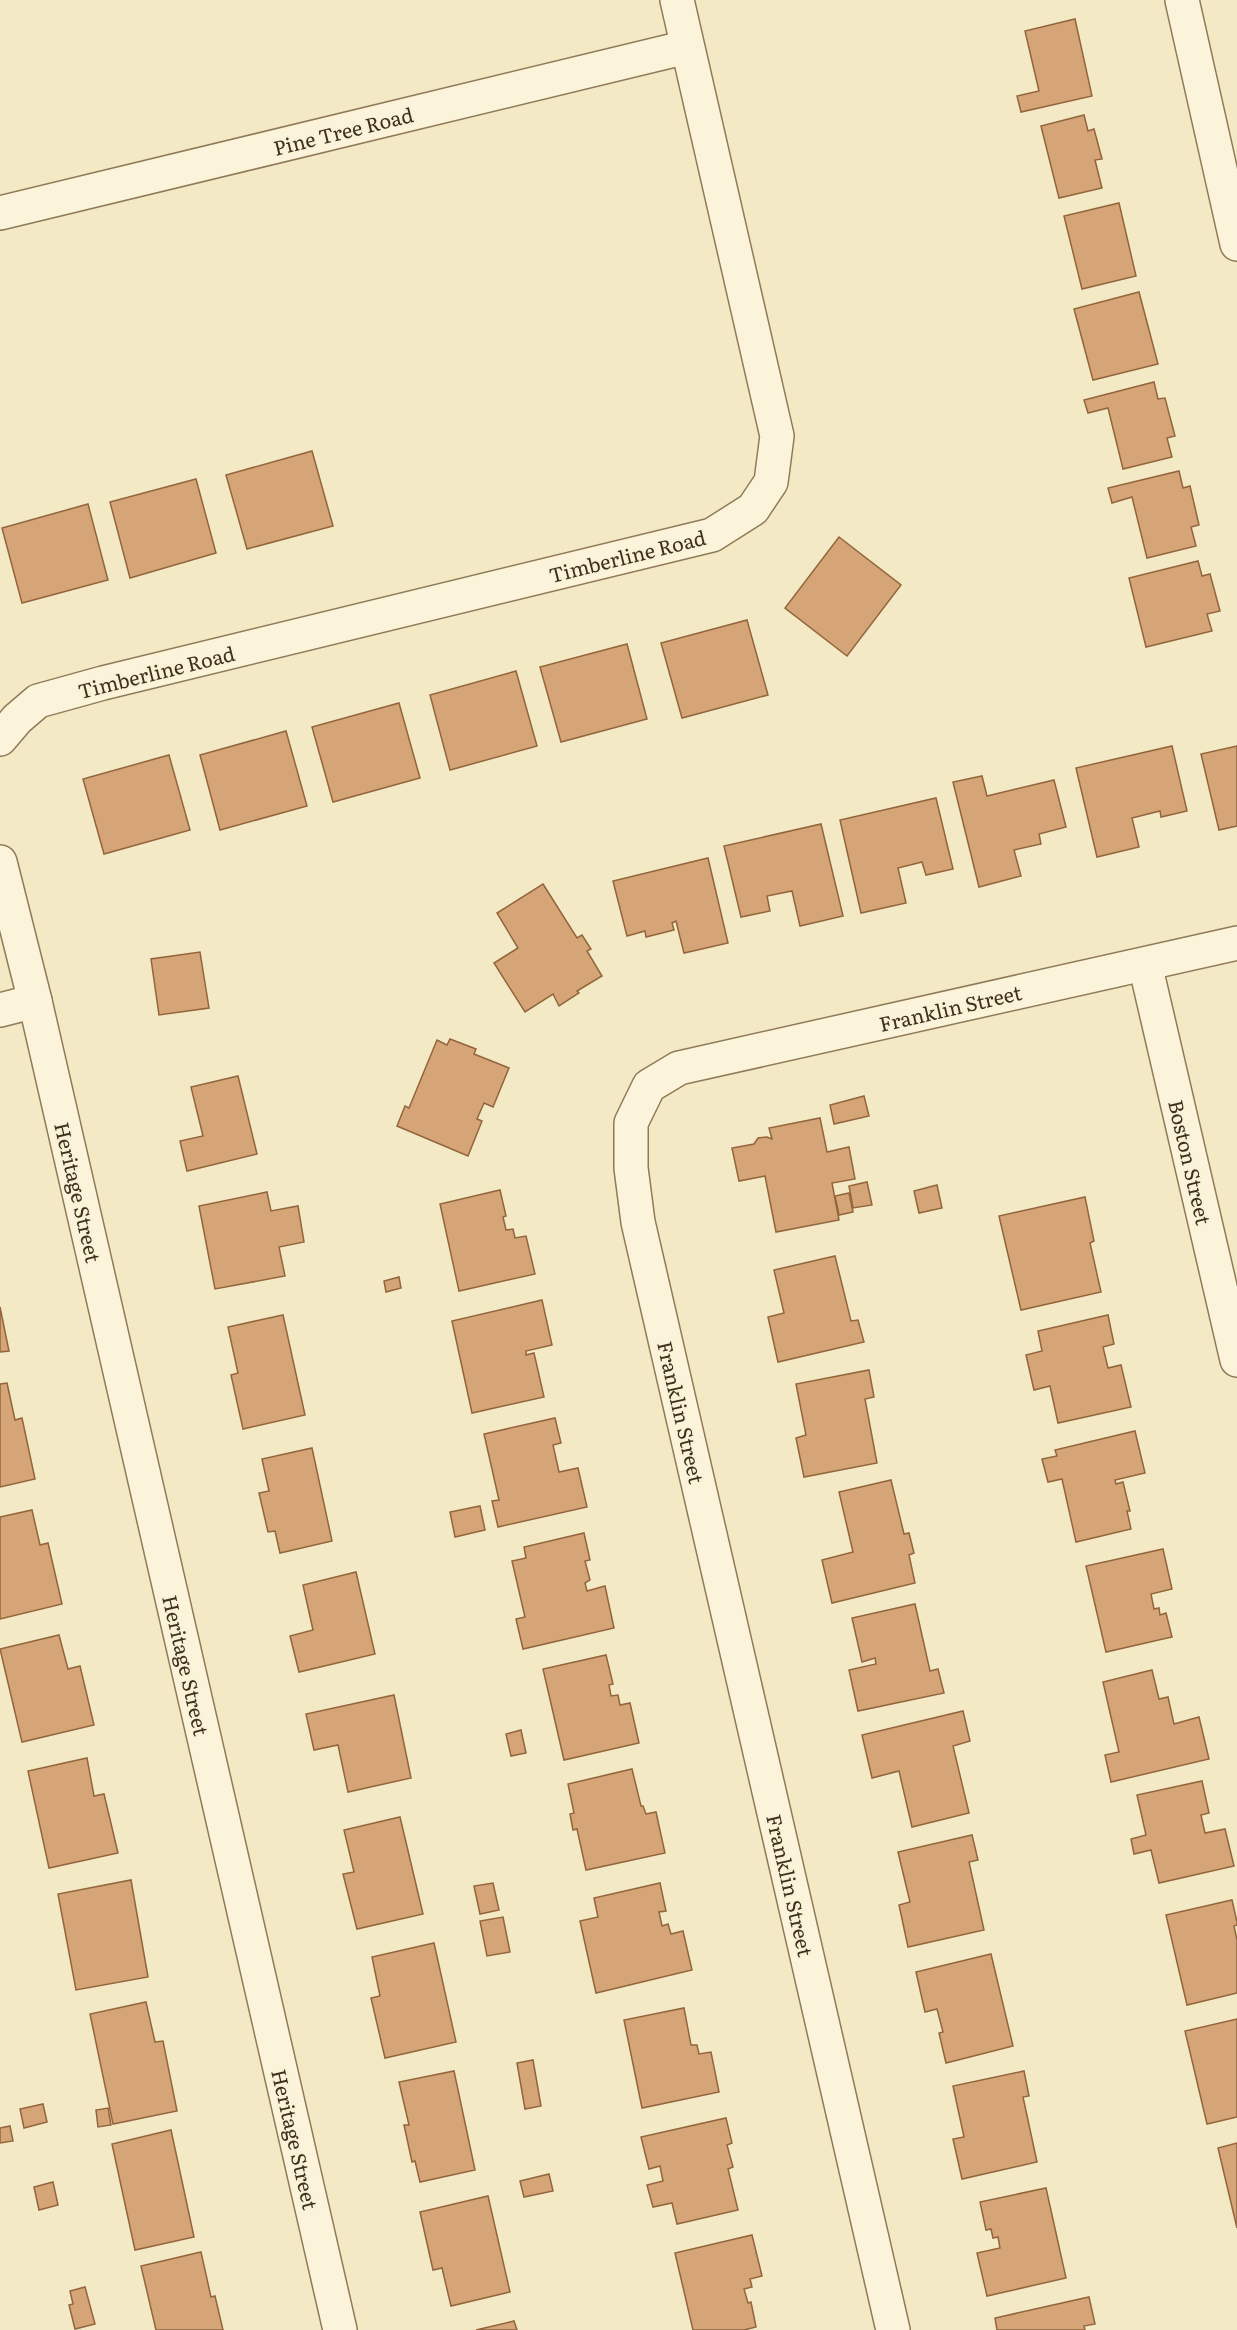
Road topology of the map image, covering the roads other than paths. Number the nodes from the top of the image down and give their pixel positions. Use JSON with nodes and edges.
{"nodes":[{"id":1,"x":677,"y":0,"type":"edge"},
{"id":2,"x":1182,"y":0,"type":"edge"},
{"id":3,"x":687,"y":46,"type":"junction"},
{"id":4,"x":0,"y":213,"type":"edge"},
{"id":5,"x":1237,"y":244,"type":"edge"},
{"id":6,"x":0,"y":739,"type":"edge"},
{"id":7,"x":0,"y":862,"type":"edge"},
{"id":8,"x":1237,"y":943,"type":"edge"},
{"id":9,"x":1145,"y":964,"type":"junction"},
{"id":10,"x":35,"y":1001,"type":"junction"},
{"id":11,"x":0,"y":1010,"type":"edge"},
{"id":12,"x":1237,"y":1360,"type":"edge"},
{"id":13,"x":340,"y":2330,"type":"edge"},
{"id":14,"x":893,"y":2330,"type":"edge"}],
"edges":[{"from":1,"to":3,"type":"street","name":"Timberline Road"},
{"from":2,"to":5,"type":"street"},
{"from":3,"to":4,"type":"street","name":"Pine Tree Road"},
{"from":3,"to":6,"type":"street","name":"Timberline Road"},
{"from":7,"to":10,"type":"street"},
{"from":8,"to":9,"type":"street","name":"Franklin Street"},
{"from":9,"to":12,"type":"street","name":"Boston Street"},
{"from":9,"to":14,"type":"street","name":"Franklin Street"},
{"from":10,"to":11,"type":"street"},
{"from":10,"to":13,"type":"street","name":"Heritage Street"}]}
